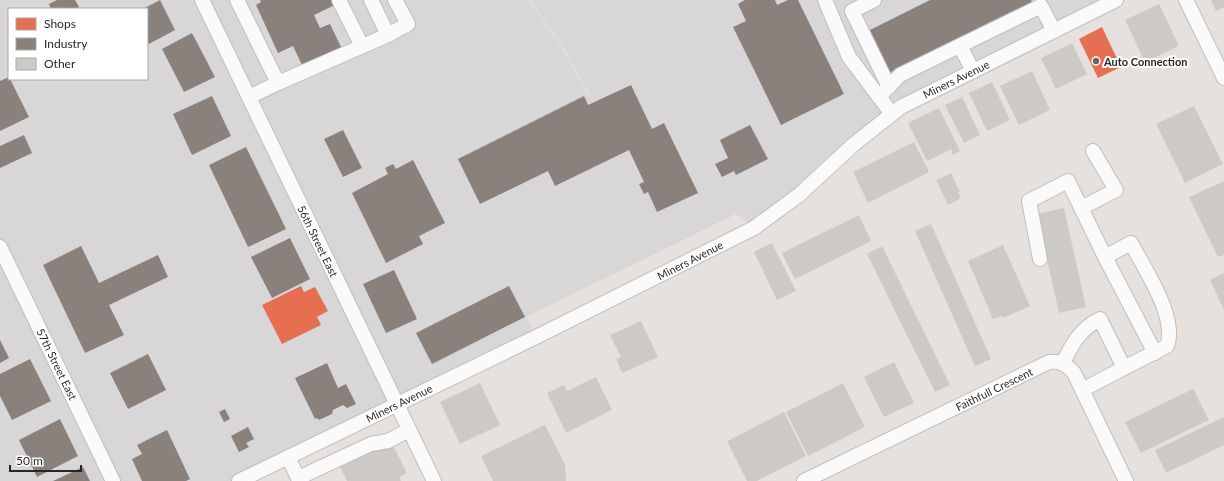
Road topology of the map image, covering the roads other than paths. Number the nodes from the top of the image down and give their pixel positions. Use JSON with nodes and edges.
{"nodes":[{"id":1,"x":237,"y":0,"type":"edge"},
{"id":2,"x":339,"y":0,"type":"edge"},
{"id":3,"x":371,"y":0,"type":"edge"},
{"id":4,"x":395,"y":0,"type":"edge"},
{"id":5,"x":825,"y":0,"type":"edge"},
{"id":6,"x":874,"y":0,"type":"edge"},
{"id":7,"x":1116,"y":0,"type":"edge"},
{"id":8,"x":1186,"y":0,"type":"edge"},
{"id":9,"x":204,"y":1,"type":"edge"},
{"id":10,"x":1040,"y":3,"type":"edge"},
{"id":11,"x":1054,"y":31,"type":"junction"},
{"id":12,"x":388,"y":35,"type":"junction"},
{"id":13,"x":362,"y":46,"type":"junction"},
{"id":14,"x":960,"y":46,"type":"junction"},
{"id":15,"x":973,"y":71,"type":"junction"},
{"id":16,"x":1224,"y":78,"type":"edge"},
{"id":17,"x":278,"y":83,"type":"junction"},
{"id":18,"x":884,"y":92,"type":"junction"},
{"id":19,"x":249,"y":97,"type":"junction"},
{"id":20,"x":892,"y":114,"type":"junction"},
{"id":21,"x":1093,"y":151,"type":"dead end"},
{"id":22,"x":1081,"y":208,"type":"junction"},
{"id":23,"x":0,"y":247,"type":"edge"},
{"id":24,"x":1105,"y":256,"type":"junction"},
{"id":25,"x":1040,"y":258,"type":"dead end"},
{"id":26,"x":1155,"y":353,"type":"junction"},
{"id":27,"x":1063,"y":363,"type":"junction"},
{"id":28,"x":1124,"y":368,"type":"junction"},
{"id":29,"x":1082,"y":390,"type":"junction"},
{"id":30,"x":396,"y":404,"type":"junction"},
{"id":31,"x":409,"y":430,"type":"junction"},
{"id":32,"x":288,"y":457,"type":"junction"},
{"id":33,"x":113,"y":481,"type":"edge"},
{"id":34,"x":239,"y":481,"type":"edge"},
{"id":35,"x":434,"y":481,"type":"edge"},
{"id":36,"x":804,"y":481,"type":"edge"},
{"id":37,"x":1126,"y":481,"type":"edge"}],
"edges":[{"from":1,"to":17,"type":"street"},
{"from":2,"to":13,"type":"street"},
{"from":3,"to":12,"type":"street"},
{"from":4,"to":12,"type":"street"},
{"from":5,"to":18,"type":"street"},
{"from":6,"to":18,"type":"street"},
{"from":7,"to":11,"type":"street","name":"Miners Avenue"},
{"from":8,"to":16,"type":"street"},
{"from":9,"to":19,"type":"street","name":"56th Street East"},
{"from":10,"to":11,"type":"street"},
{"from":10,"to":14,"type":"street"},
{"from":11,"to":15,"type":"street","name":"Miners Avenue"},
{"from":12,"to":13,"type":"street"},
{"from":13,"to":17,"type":"street"},
{"from":14,"to":15,"type":"street"},
{"from":14,"to":18,"type":"street"},
{"from":15,"to":20,"type":"street","name":"Miners Avenue"},
{"from":17,"to":19,"type":"street"},
{"from":18,"to":20,"type":"street"},
{"from":19,"to":30,"type":"street","name":"56th Street East"},
{"from":20,"to":30,"type":"street","name":"Miners Avenue"},
{"from":21,"to":22,"type":"street"},
{"from":22,"to":24,"type":"street"},
{"from":22,"to":25,"type":"street"},
{"from":23,"to":33,"type":"street","name":"57th Street East"},
{"from":24,"to":26,"type":"street"},
{"from":24,"to":26,"type":"street"},
{"from":26,"to":28,"type":"street"},
{"from":27,"to":28,"type":"street"},
{"from":27,"to":29,"type":"street"},
{"from":27,"to":36,"type":"street","name":"Faithfull Crescent"},
{"from":28,"to":29,"type":"street"},
{"from":29,"to":37,"type":"street"},
{"from":30,"to":31,"type":"street","name":"56th Street East"},
{"from":30,"to":32,"type":"street","name":"Miners Avenue"},
{"from":31,"to":32,"type":"street"},
{"from":31,"to":35,"type":"street","name":"56th Street East"},
{"from":32,"to":34,"type":"street","name":"Miners Avenue"}]}
